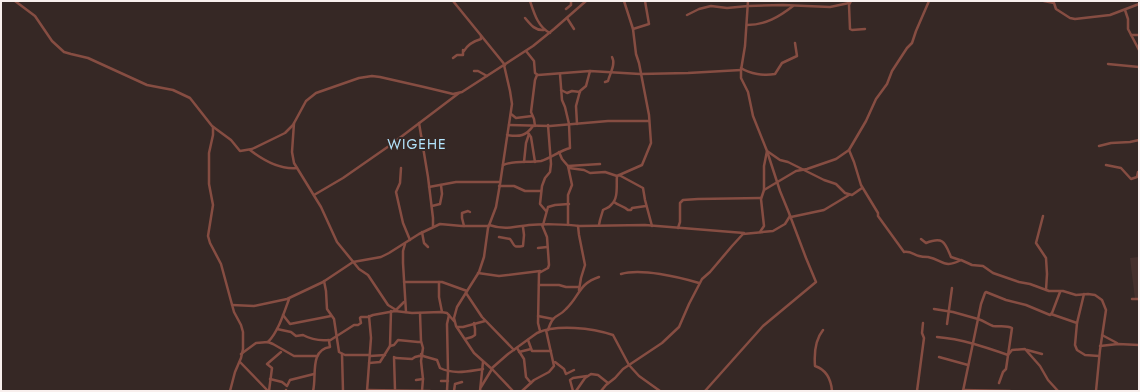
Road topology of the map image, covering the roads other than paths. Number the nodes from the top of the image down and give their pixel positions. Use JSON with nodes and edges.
{"nodes":[{"id":1,"x":15,"y":1,"type":"edge"},
{"id":2,"x":453,"y":1,"type":"edge"},
{"id":3,"x":530,"y":1,"type":"edge"},
{"id":4,"x":571,"y":1,"type":"edge"},
{"id":5,"x":586,"y":1,"type":"edge"},
{"id":6,"x":624,"y":1,"type":"edge"},
{"id":7,"x":645,"y":1,"type":"edge"},
{"id":8,"x":748,"y":1,"type":"edge"},
{"id":9,"x":929,"y":1,"type":"edge"},
{"id":10,"x":1044,"y":1,"type":"edge"},
{"id":11,"x":850,"y":2,"type":"edge"},
{"id":12,"x":1139,"y":4,"type":"edge"},
{"id":13,"x":748,"y":6,"type":"junction"},
{"id":14,"x":793,"y":6,"type":"junction"},
{"id":15,"x":1125,"y":10,"type":"junction"},
{"id":16,"x":687,"y":15,"type":"dead end"},
{"id":17,"x":568,"y":17,"type":"junction"},
{"id":18,"x":525,"y":18,"type":"dead end"},
{"id":19,"x":747,"y":25,"type":"junction"},
{"id":20,"x":632,"y":29,"type":"junction"},
{"id":21,"x":865,"y":29,"type":"dead end"},
{"id":22,"x":544,"y":30,"type":"junction"},
{"id":23,"x":574,"y":30,"type":"dead end"},
{"id":24,"x":550,"y":33,"type":"junction"},
{"id":25,"x":1131,"y":35,"type":"junction"},
{"id":26,"x":1139,"y":35,"type":"edge"},
{"id":27,"x":481,"y":36,"type":"junction"},
{"id":28,"x":795,"y":43,"type":"dead end"},
{"id":29,"x":1139,"y":50,"type":"edge"},
{"id":30,"x":526,"y":51,"type":"junction"},
{"id":31,"x":612,"y":57,"type":"dead end"},
{"id":32,"x":453,"y":58,"type":"dead end"},
{"id":33,"x":1108,"y":64,"type":"dead end"},
{"id":34,"x":504,"y":65,"type":"junction"},
{"id":35,"x":1139,"y":68,"type":"edge"},
{"id":36,"x":741,"y":69,"type":"junction"},
{"id":37,"x":474,"y":71,"type":"dead end"},
{"id":38,"x":590,"y":71,"type":"junction"},
{"id":39,"x":610,"y":73,"type":"junction"},
{"id":40,"x":560,"y":74,"type":"junction"},
{"id":41,"x":640,"y":74,"type":"junction"},
{"id":42,"x":537,"y":75,"type":"junction"},
{"id":43,"x":487,"y":76,"type":"junction"},
{"id":44,"x":606,"y":82,"type":"dead end"},
{"id":45,"x":561,"y":90,"type":"junction"},
{"id":46,"x":580,"y":92,"type":"junction"},
{"id":47,"x":459,"y":93,"type":"junction"},
{"id":48,"x":510,"y":114,"type":"junction"},
{"id":49,"x":532,"y":116,"type":"junction"},
{"id":50,"x":649,"y":121,"type":"junction"},
{"id":51,"x":419,"y":123,"type":"junction"},
{"id":52,"x":294,"y":124,"type":"junction"},
{"id":53,"x":569,"y":124,"type":"junction"},
{"id":54,"x":577,"y":124,"type":"junction"},
{"id":55,"x":509,"y":125,"type":"junction"},
{"id":56,"x":534,"y":126,"type":"junction"},
{"id":57,"x":548,"y":126,"type":"junction"},
{"id":58,"x":213,"y":127,"type":"junction"},
{"id":59,"x":529,"y":134,"type":"junction"},
{"id":60,"x":507,"y":135,"type":"junction"},
{"id":61,"x":1139,"y":140,"type":"edge"},
{"id":62,"x":1099,"y":146,"type":"dead end"},
{"id":63,"x":250,"y":150,"type":"junction"},
{"id":64,"x":849,"y":150,"type":"junction"},
{"id":65,"x":767,"y":151,"type":"junction"},
{"id":66,"x":559,"y":152,"type":"junction"},
{"id":67,"x":551,"y":157,"type":"junction"},
{"id":68,"x":524,"y":162,"type":"junction"},
{"id":69,"x":535,"y":162,"type":"junction"},
{"id":70,"x":503,"y":164,"type":"junction"},
{"id":71,"x":600,"y":164,"type":"dead end"},
{"id":72,"x":1106,"y":165,"type":"dead end"},
{"id":73,"x":297,"y":168,"type":"junction"},
{"id":74,"x":401,"y":168,"type":"dead end"},
{"id":75,"x":568,"y":168,"type":"junction"},
{"id":76,"x":803,"y":169,"type":"junction"},
{"id":77,"x":1139,"y":172,"type":"edge"},
{"id":78,"x":618,"y":175,"type":"junction"},
{"id":79,"x":500,"y":182,"type":"junction"},
{"id":80,"x":777,"y":182,"type":"junction"},
{"id":81,"x":441,"y":185,"type":"junction"},
{"id":82,"x":500,"y":186,"type":"junction"},
{"id":83,"x":429,"y":187,"type":"junction"},
{"id":84,"x":862,"y":188,"type":"junction"},
{"id":85,"x":764,"y":190,"type":"junction"},
{"id":86,"x":541,"y":191,"type":"junction"},
{"id":87,"x":314,"y":195,"type":"junction"},
{"id":88,"x":850,"y":195,"type":"junction"},
{"id":89,"x":761,"y":198,"type":"junction"},
{"id":90,"x":614,"y":202,"type":"junction"},
{"id":91,"x":569,"y":204,"type":"junction"},
{"id":92,"x":432,"y":206,"type":"junction"},
{"id":93,"x":646,"y":206,"type":"junction"},
{"id":94,"x":546,"y":211,"type":"junction"},
{"id":95,"x":470,"y":212,"type":"dead end"},
{"id":96,"x":791,"y":216,"type":"junction"},
{"id":97,"x":1043,"y":216,"type":"dead end"},
{"id":98,"x":488,"y":225,"type":"junction"},
{"id":99,"x":542,"y":225,"type":"junction"},
{"id":100,"x":568,"y":225,"type":"junction"},
{"id":101,"x":599,"y":225,"type":"junction"},
{"id":102,"x":464,"y":226,"type":"junction"},
{"id":103,"x":578,"y":226,"type":"junction"},
{"id":104,"x":652,"y":226,"type":"junction"},
{"id":105,"x":432,"y":227,"type":"junction"},
{"id":106,"x":523,"y":227,"type":"junction"},
{"id":107,"x":678,"y":228,"type":"junction"},
{"id":108,"x":422,"y":232,"type":"junction"},
{"id":109,"x":760,"y":232,"type":"junction"},
{"id":110,"x":744,"y":233,"type":"junction"},
{"id":111,"x":499,"y":237,"type":"dead end"},
{"id":112,"x":922,"y":239,"type":"dead end"},
{"id":113,"x":410,"y":240,"type":"junction"},
{"id":114,"x":405,"y":243,"type":"junction"},
{"id":115,"x":428,"y":247,"type":"dead end"},
{"id":116,"x":547,"y":247,"type":"junction"},
{"id":117,"x":538,"y":248,"type":"dead end"},
{"id":118,"x":961,"y":260,"type":"junction"},
{"id":119,"x":353,"y":262,"type":"junction"},
{"id":120,"x":540,"y":271,"type":"junction"},
{"id":121,"x":478,"y":273,"type":"junction"},
{"id":122,"x":621,"y":274,"type":"dead end"},
{"id":123,"x":599,"y":277,"type":"dead end"},
{"id":124,"x":324,"y":281,"type":"junction"},
{"id":125,"x":404,"y":282,"type":"junction"},
{"id":126,"x":439,"y":282,"type":"junction"},
{"id":127,"x":699,"y":283,"type":"junction"},
{"id":128,"x":539,"y":285,"type":"junction"},
{"id":129,"x":579,"y":287,"type":"junction"},
{"id":130,"x":952,"y":288,"type":"dead end"},
{"id":131,"x":1046,"y":290,"type":"junction"},
{"id":132,"x":579,"y":291,"type":"junction"},
{"id":133,"x":466,"y":292,"type":"junction"},
{"id":134,"x":1060,"y":292,"type":"junction"},
{"id":135,"x":1084,"y":294,"type":"junction"},
{"id":136,"x":289,"y":299,"type":"junction"},
{"id":137,"x":1132,"y":299,"type":"dead end"},
{"id":138,"x":1139,"y":299,"type":"edge"},
{"id":139,"x":404,"y":302,"type":"junction"},
{"id":140,"x":232,"y":305,"type":"junction"},
{"id":141,"x":934,"y":309,"type":"dead end"},
{"id":142,"x":396,"y":310,"type":"junction"},
{"id":143,"x":391,"y":311,"type":"junction"},
{"id":144,"x":406,"y":312,"type":"junction"},
{"id":145,"x":442,"y":312,"type":"junction"},
{"id":146,"x":948,"y":312,"type":"junction"},
{"id":147,"x":420,"y":314,"type":"junction"},
{"id":148,"x":1051,"y":314,"type":"junction"},
{"id":149,"x":283,"y":315,"type":"junction"},
{"id":150,"x":449,"y":315,"type":"junction"},
{"id":151,"x":332,"y":316,"type":"junction"},
{"id":152,"x":369,"y":316,"type":"junction"},
{"id":153,"x":538,"y":316,"type":"junction"},
{"id":154,"x":553,"y":319,"type":"junction"},
{"id":155,"x":978,"y":319,"type":"junction"},
{"id":156,"x":485,"y":321,"type":"junction"},
{"id":157,"x":454,"y":322,"type":"junction"},
{"id":158,"x":474,"y":323,"type":"junction"},
{"id":159,"x":923,"y":323,"type":"dead end"},
{"id":160,"x":1077,"y":323,"type":"junction"},
{"id":161,"x":947,"y":324,"type":"dead end"},
{"id":162,"x":456,"y":326,"type":"junction"},
{"id":163,"x":276,"y":329,"type":"junction"},
{"id":164,"x":547,"y":330,"type":"junction"},
{"id":165,"x":823,"y":330,"type":"dead end"},
{"id":166,"x":540,"y":332,"type":"junction"},
{"id":167,"x":1102,"y":335,"type":"junction"},
{"id":168,"x":337,"y":336,"type":"junction"},
{"id":169,"x":937,"y":337,"type":"dead end"},
{"id":170,"x":465,"y":339,"type":"junction"},
{"id":171,"x":332,"y":340,"type":"junction"},
{"id":172,"x":528,"y":340,"type":"junction"},
{"id":173,"x":268,"y":342,"type":"junction"},
{"id":174,"x":420,"y":342,"type":"junction"},
{"id":175,"x":973,"y":343,"type":"junction"},
{"id":176,"x":1118,"y":344,"type":"junction"},
{"id":177,"x":1139,"y":345,"type":"edge"},
{"id":178,"x":390,"y":346,"type":"junction"},
{"id":179,"x":1100,"y":346,"type":"junction"},
{"id":180,"x":516,"y":349,"type":"junction"},
{"id":181,"x":531,"y":349,"type":"junction"},
{"id":182,"x":1025,"y":349,"type":"junction"},
{"id":183,"x":551,"y":351,"type":"junction"},
{"id":184,"x":281,"y":352,"type":"dead end"},
{"id":185,"x":520,"y":352,"type":"junction"},
{"id":186,"x":241,"y":354,"type":"junction"},
{"id":187,"x":342,"y":354,"type":"junction"},
{"id":188,"x":1042,"y":354,"type":"dead end"},
{"id":189,"x":385,"y":355,"type":"junction"},
{"id":190,"x":1008,"y":355,"type":"junction"},
{"id":191,"x":317,"y":356,"type":"junction"},
{"id":192,"x":370,"y":356,"type":"junction"},
{"id":193,"x":421,"y":356,"type":"junction"},
{"id":194,"x":1099,"y":356,"type":"junction"},
{"id":195,"x":939,"y":357,"type":"dead end"},
{"id":196,"x":554,"y":361,"type":"junction"},
{"id":197,"x":240,"y":362,"type":"junction"},
{"id":198,"x":483,"y":362,"type":"junction"},
{"id":199,"x":369,"y":363,"type":"junction"},
{"id":200,"x":629,"y":365,"type":"junction"},
{"id":201,"x":968,"y":365,"type":"junction"},
{"id":202,"x":483,"y":368,"type":"junction"},
{"id":203,"x":492,"y":369,"type":"junction"},
{"id":204,"x":574,"y":370,"type":"dead end"},
{"id":205,"x":448,"y":371,"type":"junction"},
{"id":206,"x":314,"y":374,"type":"junction"},
{"id":207,"x":587,"y":376,"type":"junction"},
{"id":208,"x":270,"y":379,"type":"junction"},
{"id":209,"x":423,"y":379,"type":"junction"},
{"id":210,"x":416,"y":380,"type":"dead end"},
{"id":211,"x":441,"y":381,"type":"dead end"},
{"id":212,"x":448,"y":381,"type":"junction"},
{"id":213,"x":462,"y":382,"type":"dead end"},
{"id":214,"x":531,"y":382,"type":"junction"},
{"id":215,"x":608,"y":383,"type":"junction"},
{"id":216,"x":999,"y":383,"type":"dead end"},
{"id":217,"x":394,"y":390,"type":"edge"},
{"id":218,"x":480,"y":390,"type":"edge"},
{"id":219,"x":963,"y":390,"type":"edge"},
{"id":220,"x":230,"y":391,"type":"edge"},
{"id":221,"x":268,"y":391,"type":"edge"},
{"id":222,"x":312,"y":391,"type":"edge"},
{"id":223,"x":342,"y":391,"type":"edge"},
{"id":224,"x":367,"y":391,"type":"edge"},
{"id":225,"x":422,"y":391,"type":"edge"},
{"id":226,"x":430,"y":391,"type":"edge"},
{"id":227,"x":447,"y":391,"type":"edge"},
{"id":228,"x":454,"y":391,"type":"edge"},
{"id":229,"x":513,"y":391,"type":"edge"},
{"id":230,"x":522,"y":391,"type":"edge"},
{"id":231,"x":574,"y":391,"type":"edge"},
{"id":232,"x":601,"y":391,"type":"edge"},
{"id":233,"x":660,"y":391,"type":"edge"},
{"id":234,"x":705,"y":391,"type":"edge"},
{"id":235,"x":832,"y":391,"type":"edge"},
{"id":236,"x":917,"y":391,"type":"edge"},
{"id":237,"x":1010,"y":391,"type":"edge"},
{"id":238,"x":1058,"y":391,"type":"edge"},
{"id":239,"x":1096,"y":391,"type":"edge"}],
"edges":[{"from":1,"to":58,"type":"street"},
{"from":2,"to":27,"type":"street"},
{"from":3,"to":22,"type":"street"},
{"from":4,"to":17,"type":"street"},
{"from":5,"to":17,"type":"street"},
{"from":6,"to":20,"type":"street"},
{"from":7,"to":20,"type":"street"},
{"from":8,"to":13,"type":"street"},
{"from":9,"to":64,"type":"street"},
{"from":10,"to":15,"type":"street"},
{"from":11,"to":14,"type":"street"},
{"from":11,"to":21,"type":"street"},
{"from":12,"to":15,"type":"street"},
{"from":13,"to":14,"type":"street"},
{"from":13,"to":16,"type":"street"},
{"from":13,"to":19,"type":"street"},
{"from":14,"to":19,"type":"street"},
{"from":15,"to":25,"type":"street"},
{"from":17,"to":23,"type":"street"},
{"from":17,"to":24,"type":"street"},
{"from":18,"to":22,"type":"street"},
{"from":19,"to":36,"type":"street"},
{"from":20,"to":41,"type":"street"},
{"from":22,"to":24,"type":"street"},
{"from":24,"to":30,"type":"street"},
{"from":25,"to":26,"type":"street"},
{"from":25,"to":29,"type":"street"},
{"from":27,"to":32,"type":"street"},
{"from":27,"to":34,"type":"street"},
{"from":28,"to":36,"type":"street"},
{"from":30,"to":34,"type":"street"},
{"from":30,"to":42,"type":"street"},
{"from":31,"to":39,"type":"street"},
{"from":33,"to":35,"type":"street"},
{"from":34,"to":43,"type":"street"},
{"from":34,"to":48,"type":"street"},
{"from":36,"to":41,"type":"street"},
{"from":36,"to":65,"type":"street"},
{"from":37,"to":43,"type":"street"},
{"from":38,"to":39,"type":"street"},
{"from":38,"to":40,"type":"street"},
{"from":38,"to":46,"type":"street"},
{"from":39,"to":41,"type":"street"},
{"from":39,"to":44,"type":"street"},
{"from":40,"to":42,"type":"street"},
{"from":40,"to":45,"type":"street"},
{"from":41,"to":50,"type":"street"},
{"from":42,"to":49,"type":"street"},
{"from":43,"to":47,"type":"street"},
{"from":45,"to":46,"type":"street"},
{"from":45,"to":53,"type":"street"},
{"from":46,"to":54,"type":"street"},
{"from":47,"to":51,"type":"street"},
{"from":47,"to":52,"type":"street"},
{"from":48,"to":49,"type":"street"},
{"from":48,"to":55,"type":"street"},
{"from":49,"to":56,"type":"street"},
{"from":50,"to":54,"type":"street"},
{"from":50,"to":78,"type":"street"},
{"from":51,"to":83,"type":"street"},
{"from":51,"to":87,"type":"street"},
{"from":52,"to":63,"type":"street"},
{"from":52,"to":73,"type":"street"},
{"from":53,"to":54,"type":"street"},
{"from":53,"to":57,"type":"street"},
{"from":53,"to":66,"type":"street"},
{"from":55,"to":56,"type":"street"},
{"from":55,"to":60,"type":"street"},
{"from":56,"to":57,"type":"street"},
{"from":56,"to":59,"type":"street"},
{"from":57,"to":67,"type":"street"},
{"from":58,"to":63,"type":"street"},
{"from":58,"to":140,"type":"street"},
{"from":59,"to":60,"type":"street"},
{"from":59,"to":68,"type":"street"},
{"from":59,"to":69,"type":"street"},
{"from":60,"to":70,"type":"street"},
{"from":61,"to":62,"type":"street"},
{"from":63,"to":73,"type":"street"},
{"from":64,"to":76,"type":"street"},
{"from":64,"to":84,"type":"street"},
{"from":65,"to":76,"type":"street"},
{"from":65,"to":80,"type":"street"},
{"from":65,"to":85,"type":"street"},
{"from":66,"to":67,"type":"street"},
{"from":66,"to":75,"type":"street"},
{"from":67,"to":69,"type":"street"},
{"from":67,"to":86,"type":"street"},
{"from":68,"to":69,"type":"street"},
{"from":68,"to":70,"type":"street"},
{"from":70,"to":79,"type":"street"},
{"from":71,"to":75,"type":"street"},
{"from":72,"to":77,"type":"street"},
{"from":73,"to":87,"type":"street"},
{"from":74,"to":113,"type":"street"},
{"from":75,"to":78,"type":"street"},
{"from":75,"to":91,"type":"street"},
{"from":76,"to":80,"type":"street"},
{"from":76,"to":88,"type":"street"},
{"from":78,"to":90,"type":"street"},
{"from":78,"to":93,"type":"street"},
{"from":79,"to":81,"type":"street"},
{"from":79,"to":82,"type":"street"},
{"from":80,"to":85,"type":"street"},
{"from":80,"to":96,"type":"street"},
{"from":81,"to":83,"type":"street"},
{"from":81,"to":92,"type":"street"},
{"from":82,"to":86,"type":"street"},
{"from":82,"to":98,"type":"street"},
{"from":83,"to":92,"type":"street"},
{"from":84,"to":88,"type":"street"},
{"from":84,"to":118,"type":"street"},
{"from":85,"to":89,"type":"street"},
{"from":86,"to":94,"type":"street"},
{"from":87,"to":119,"type":"street"},
{"from":88,"to":96,"type":"street"},
{"from":89,"to":107,"type":"street"},
{"from":89,"to":109,"type":"street"},
{"from":90,"to":93,"type":"street"},
{"from":90,"to":101,"type":"street"},
{"from":91,"to":94,"type":"street"},
{"from":91,"to":100,"type":"street"},
{"from":92,"to":105,"type":"street"},
{"from":93,"to":104,"type":"street"},
{"from":94,"to":99,"type":"street"},
{"from":95,"to":102,"type":"street"},
{"from":96,"to":109,"type":"street"},
{"from":96,"to":234,"type":"street"},
{"from":97,"to":131,"type":"street"},
{"from":98,"to":102,"type":"street"},
{"from":98,"to":106,"type":"street"},
{"from":98,"to":121,"type":"street"},
{"from":99,"to":100,"type":"street"},
{"from":99,"to":106,"type":"street"},
{"from":99,"to":116,"type":"street"},
{"from":100,"to":103,"type":"street"},
{"from":101,"to":103,"type":"street"},
{"from":101,"to":104,"type":"street"},
{"from":102,"to":105,"type":"street"},
{"from":103,"to":129,"type":"street"},
{"from":104,"to":107,"type":"street"},
{"from":105,"to":108,"type":"street"},
{"from":106,"to":111,"type":"street"},
{"from":107,"to":110,"type":"street"},
{"from":108,"to":113,"type":"street"},
{"from":108,"to":115,"type":"street"},
{"from":109,"to":110,"type":"street"},
{"from":110,"to":127,"type":"street"},
{"from":112,"to":118,"type":"street"},
{"from":113,"to":114,"type":"street"},
{"from":114,"to":119,"type":"street"},
{"from":114,"to":125,"type":"street"},
{"from":116,"to":117,"type":"street"},
{"from":116,"to":120,"type":"street"},
{"from":118,"to":131,"type":"street"},
{"from":119,"to":124,"type":"street"},
{"from":119,"to":142,"type":"street"},
{"from":120,"to":121,"type":"street"},
{"from":120,"to":128,"type":"street"},
{"from":121,"to":133,"type":"street"},
{"from":122,"to":127,"type":"street"},
{"from":123,"to":132,"type":"street"},
{"from":124,"to":136,"type":"street"},
{"from":124,"to":151,"type":"street"},
{"from":125,"to":126,"type":"street"},
{"from":125,"to":139,"type":"street"},
{"from":126,"to":133,"type":"street"},
{"from":126,"to":145,"type":"street"},
{"from":127,"to":200,"type":"street"},
{"from":128,"to":129,"type":"street"},
{"from":128,"to":153,"type":"street"},
{"from":129,"to":132,"type":"street"},
{"from":130,"to":146,"type":"street"},
{"from":131,"to":134,"type":"street"},
{"from":132,"to":154,"type":"street"},
{"from":133,"to":156,"type":"street"},
{"from":133,"to":157,"type":"street"},
{"from":134,"to":135,"type":"street"},
{"from":134,"to":148,"type":"street"},
{"from":135,"to":160,"type":"street"},
{"from":135,"to":167,"type":"street"},
{"from":136,"to":140,"type":"street"},
{"from":136,"to":149,"type":"street"},
{"from":137,"to":138,"type":"street"},
{"from":139,"to":142,"type":"street"},
{"from":139,"to":144,"type":"street"},
{"from":140,"to":186,"type":"street"},
{"from":141,"to":146,"type":"street"},
{"from":142,"to":143,"type":"street"},
{"from":142,"to":144,"type":"street"},
{"from":143,"to":152,"type":"street"},
{"from":143,"to":178,"type":"street"},
{"from":144,"to":147,"type":"street"},
{"from":145,"to":147,"type":"street"},
{"from":145,"to":150,"type":"street"},
{"from":146,"to":155,"type":"street"},
{"from":146,"to":161,"type":"street"},
{"from":147,"to":174,"type":"street"},
{"from":148,"to":155,"type":"street"},
{"from":148,"to":160,"type":"street"},
{"from":149,"to":151,"type":"street"},
{"from":149,"to":163,"type":"street"},
{"from":150,"to":157,"type":"street"},
{"from":150,"to":205,"type":"street"},
{"from":151,"to":168,"type":"street"},
{"from":152,"to":168,"type":"street"},
{"from":152,"to":192,"type":"street"},
{"from":153,"to":154,"type":"street"},
{"from":153,"to":166,"type":"street"},
{"from":154,"to":164,"type":"street"},
{"from":155,"to":175,"type":"street"},
{"from":155,"to":190,"type":"street"},
{"from":156,"to":158,"type":"street"},
{"from":156,"to":180,"type":"street"},
{"from":157,"to":162,"type":"street"},
{"from":158,"to":162,"type":"street"},
{"from":158,"to":170,"type":"street"},
{"from":159,"to":236,"type":"street"},
{"from":160,"to":194,"type":"street"},
{"from":162,"to":170,"type":"street"},
{"from":163,"to":171,"type":"street"},
{"from":163,"to":173,"type":"street"},
{"from":164,"to":166,"type":"street"},
{"from":164,"to":183,"type":"street"},
{"from":164,"to":200,"type":"street"},
{"from":165,"to":235,"type":"street"},
{"from":166,"to":172,"type":"street"},
{"from":167,"to":176,"type":"street"},
{"from":167,"to":179,"type":"street"},
{"from":168,"to":171,"type":"street"},
{"from":168,"to":187,"type":"street"},
{"from":169,"to":175,"type":"street"},
{"from":170,"to":198,"type":"street"},
{"from":171,"to":191,"type":"street"},
{"from":172,"to":180,"type":"street"},
{"from":172,"to":181,"type":"street"},
{"from":173,"to":186,"type":"street"},
{"from":173,"to":191,"type":"street"},
{"from":174,"to":178,"type":"street"},
{"from":174,"to":193,"type":"street"},
{"from":175,"to":190,"type":"street"},
{"from":175,"to":201,"type":"street"},
{"from":176,"to":177,"type":"street"},
{"from":176,"to":179,"type":"street"},
{"from":178,"to":189,"type":"street"},
{"from":179,"to":194,"type":"street"},
{"from":180,"to":185,"type":"street"},
{"from":180,"to":203,"type":"street"},
{"from":181,"to":183,"type":"street"},
{"from":181,"to":185,"type":"street"},
{"from":182,"to":188,"type":"street"},
{"from":182,"to":190,"type":"street"},
{"from":182,"to":238,"type":"street"},
{"from":183,"to":196,"type":"street"},
{"from":184,"to":208,"type":"street"},
{"from":185,"to":214,"type":"street"},
{"from":186,"to":197,"type":"street"},
{"from":187,"to":192,"type":"street"},
{"from":187,"to":223,"type":"street"},
{"from":189,"to":192,"type":"street"},
{"from":189,"to":199,"type":"street"},
{"from":190,"to":216,"type":"street"},
{"from":191,"to":206,"type":"street"},
{"from":192,"to":199,"type":"street"},
{"from":193,"to":205,"type":"street"},
{"from":193,"to":209,"type":"street"},
{"from":193,"to":217,"type":"street"},
{"from":194,"to":239,"type":"street"},
{"from":195,"to":201,"type":"street"},
{"from":196,"to":204,"type":"street"},
{"from":196,"to":214,"type":"street"},
{"from":197,"to":220,"type":"street"},
{"from":197,"to":221,"type":"street"},
{"from":198,"to":202,"type":"street"},
{"from":198,"to":203,"type":"street"},
{"from":199,"to":224,"type":"street"},
{"from":200,"to":215,"type":"street"},
{"from":200,"to":233,"type":"street"},
{"from":201,"to":219,"type":"street"},
{"from":202,"to":205,"type":"street"},
{"from":202,"to":218,"type":"street"},
{"from":203,"to":218,"type":"street"},
{"from":203,"to":229,"type":"street"},
{"from":205,"to":212,"type":"street"},
{"from":206,"to":208,"type":"street"},
{"from":206,"to":222,"type":"street"},
{"from":207,"to":215,"type":"street"},
{"from":207,"to":231,"type":"street"},
{"from":207,"to":231,"type":"street"},
{"from":208,"to":221,"type":"street"},
{"from":209,"to":210,"type":"street"},
{"from":209,"to":225,"type":"street"},
{"from":211,"to":212,"type":"street"},
{"from":212,"to":227,"type":"street"},
{"from":213,"to":228,"type":"street"},
{"from":214,"to":230,"type":"street"},
{"from":215,"to":232,"type":"street"},
{"from":217,"to":224,"type":"street"},
{"from":217,"to":225,"type":"street"},
{"from":219,"to":237,"type":"street"},
{"from":225,"to":226,"type":"street"}]}
